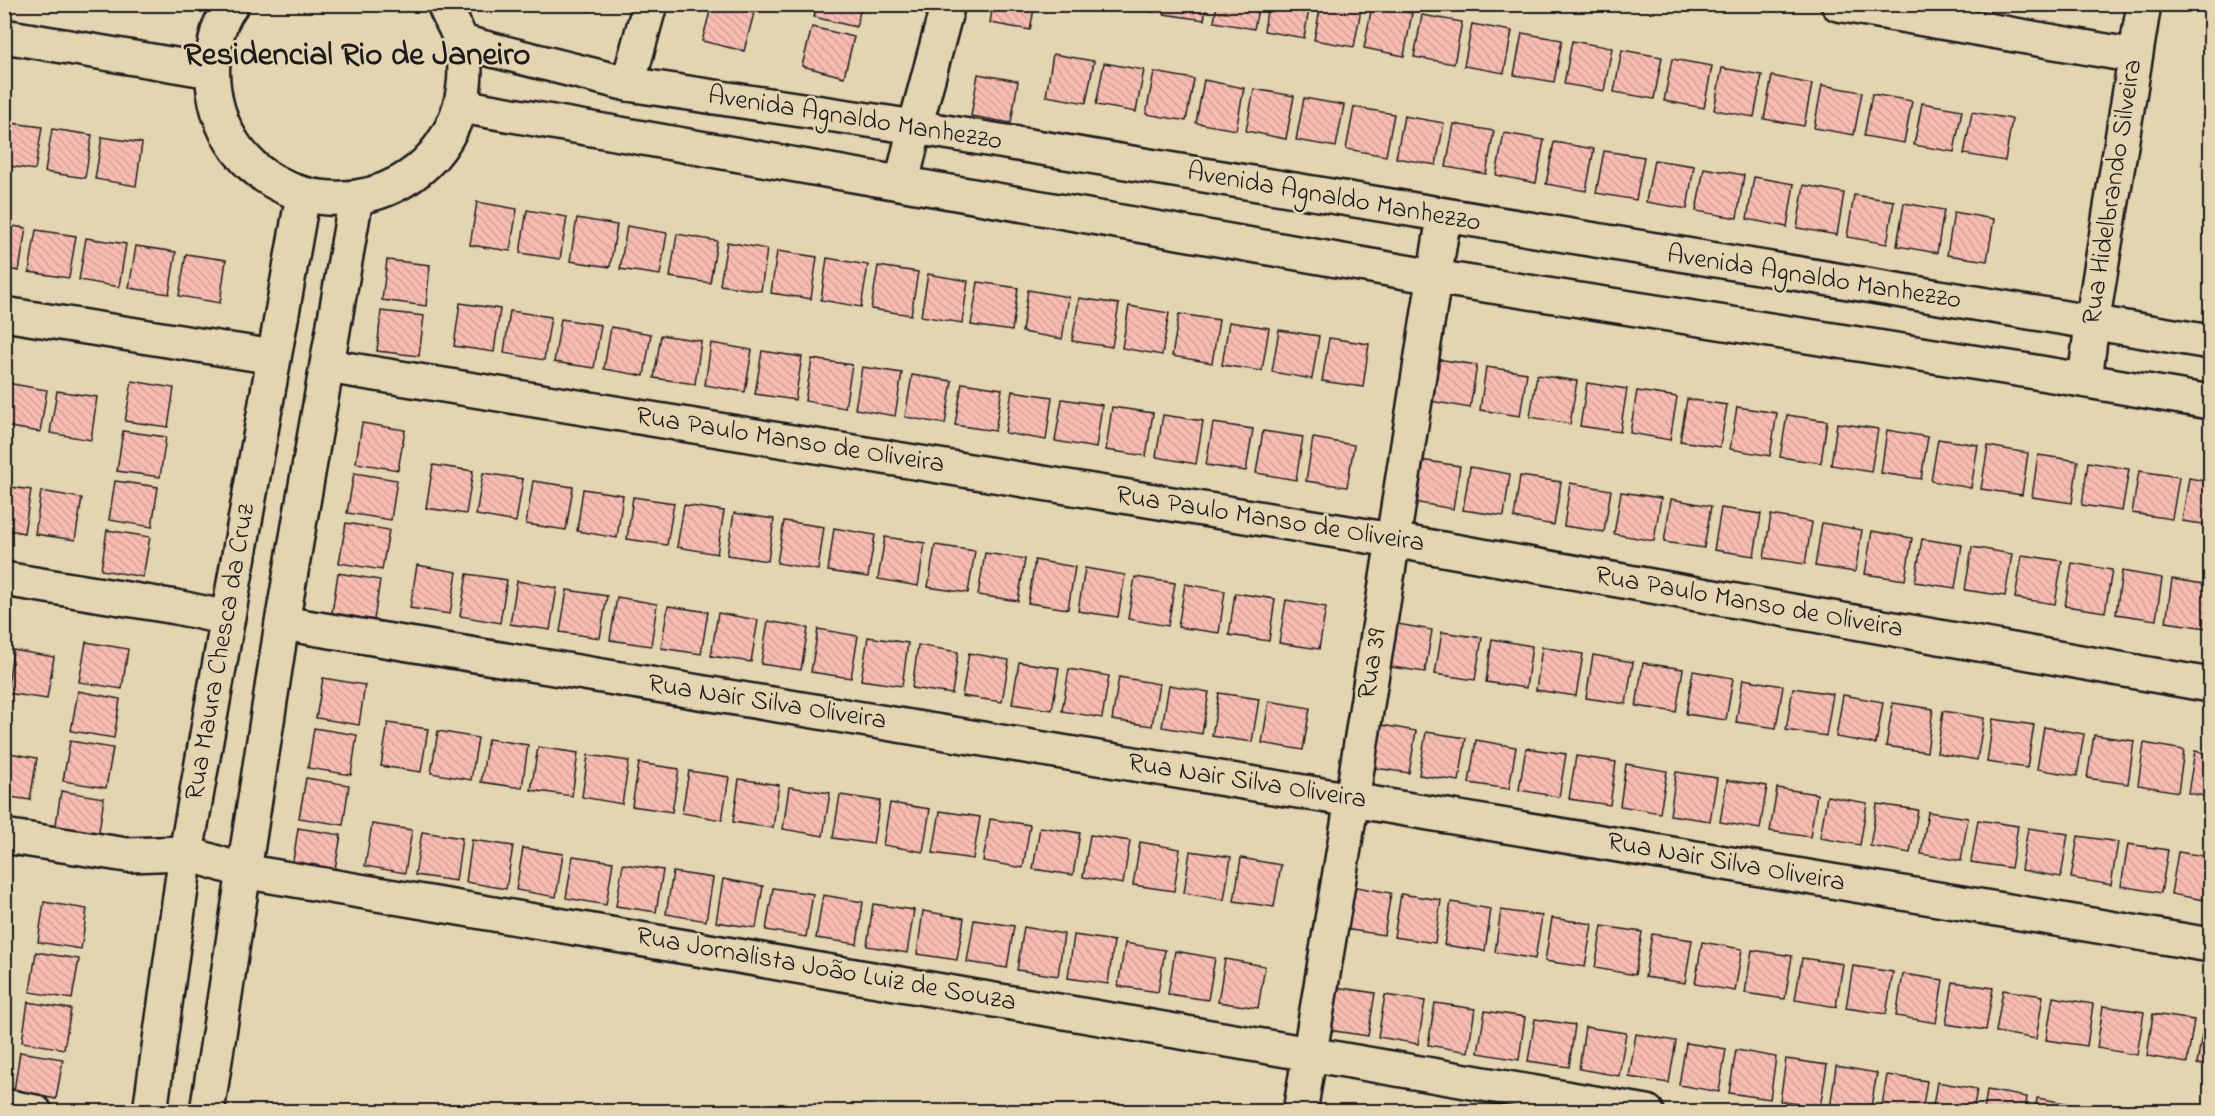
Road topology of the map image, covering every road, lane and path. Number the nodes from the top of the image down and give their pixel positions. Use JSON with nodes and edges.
{"nodes":[{"id":1,"x":444,"y":4,"type":"edge"},
{"id":2,"x":650,"y":4,"type":"edge"},
{"id":3,"x":948,"y":4,"type":"edge"},
{"id":4,"x":1838,"y":4,"type":"edge"},
{"id":5,"x":2144,"y":4,"type":"edge"},
{"id":6,"x":221,"y":6,"type":"edge"},
{"id":7,"x":4,"y":36,"type":"edge"},
{"id":8,"x":461,"y":42,"type":"junction"},
{"id":9,"x":2136,"y":56,"type":"junction"},
{"id":10,"x":211,"y":71,"type":"junction"},
{"id":11,"x":628,"y":84,"type":"junction"},
{"id":12,"x":460,"y":106,"type":"junction"},
{"id":13,"x":915,"y":127,"type":"junction"},
{"id":14,"x":902,"y":182,"type":"junction"},
{"id":15,"x":303,"y":195,"type":"junction"},
{"id":16,"x":356,"y":198,"type":"junction"},
{"id":17,"x":1444,"y":216,"type":"junction"},
{"id":18,"x":1434,"y":277,"type":"junction"},
{"id":19,"x":4,"y":314,"type":"edge"},
{"id":20,"x":2092,"y":324,"type":"junction"},
{"id":21,"x":2211,"y":342,"type":"edge"},
{"id":22,"x":274,"y":357,"type":"junction"},
{"id":23,"x":327,"y":366,"type":"junction"},
{"id":24,"x":2085,"y":380,"type":"junction"},
{"id":25,"x":2211,"y":402,"type":"edge"},
{"id":26,"x":1392,"y":540,"type":"junction"},
{"id":27,"x":4,"y":579,"type":"edge"},
{"id":28,"x":227,"y":618,"type":"junction"},
{"id":29,"x":282,"y":624,"type":"junction"},
{"id":30,"x":2211,"y":685,"type":"edge"},
{"id":31,"x":1352,"y":800,"type":"junction"},
{"id":32,"x":4,"y":836,"type":"edge"},
{"id":33,"x":186,"y":853,"type":"junction"},
{"id":34,"x":243,"y":871,"type":"junction"},
{"id":35,"x":2211,"y":945,"type":"edge"},
{"id":36,"x":1311,"y":1053,"type":"junction"},
{"id":37,"x":4,"y":1106,"type":"edge"},
{"id":38,"x":35,"y":1112,"type":"edge"},
{"id":39,"x":150,"y":1112,"type":"edge"},
{"id":40,"x":207,"y":1112,"type":"edge"},
{"id":41,"x":1300,"y":1112,"type":"edge"},
{"id":42,"x":1647,"y":1112,"type":"edge"}],
"edges":[{"from":1,"to":8,"type":"street"},
{"from":2,"to":11,"type":"street"},
{"from":3,"to":13,"type":"street"},
{"from":4,"to":9,"type":"street"},
{"from":5,"to":9,"type":"street","name":"Rua Hidelbrando Silveira"},
{"from":6,"to":10,"type":"street"},
{"from":7,"to":10,"type":"street"},
{"from":8,"to":11,"type":"street","name":"Avenida Agnaldo Manhezzo"},
{"from":8,"to":12,"type":"street"},
{"from":9,"to":20,"type":"street","name":"Rua Hidelbrando Silveira"},
{"from":10,"to":15,"type":"street"},
{"from":11,"to":13,"type":"street","name":"Avenida Agnaldo Manhezzo"},
{"from":12,"to":14,"type":"street","name":"Avenida Agnaldo Manhezzo"},
{"from":12,"to":16,"type":"street"},
{"from":13,"to":14,"type":"street"},
{"from":13,"to":17,"type":"street","name":"Avenida Agnaldo Manhezzo"},
{"from":14,"to":18,"type":"street","name":"Avenida Agnaldo Manhezzo"},
{"from":15,"to":16,"type":"street"},
{"from":15,"to":22,"type":"street","name":"Rua Maura Chesca da Cruz"},
{"from":16,"to":23,"type":"street","name":"Rua Maura Chesca da Cruz"},
{"from":17,"to":18,"type":"street","name":"Rua 39"},
{"from":17,"to":20,"type":"street","name":"Avenida Agnaldo Manhezzo"},
{"from":18,"to":24,"type":"street","name":"Avenida Agnaldo Manhezzo"},
{"from":18,"to":26,"type":"street","name":"Rua 39"},
{"from":19,"to":22,"type":"street"},
{"from":20,"to":21,"type":"street","name":"Avenida Agnaldo Manhezzo"},
{"from":20,"to":24,"type":"street","name":"Rua Hidelbrando Silveira"},
{"from":22,"to":28,"type":"street","name":"Rua Maura Chesca da Cruz"},
{"from":23,"to":26,"type":"street","name":"Rua Paulo Manso de Oliveira"},
{"from":23,"to":29,"type":"street","name":"Rua Maura Chesca da Cruz"},
{"from":24,"to":25,"type":"street","name":"Avenida Agnaldo Manhezzo"},
{"from":26,"to":30,"type":"street","name":"Rua Paulo Manso de Oliveira"},
{"from":26,"to":31,"type":"street","name":"Rua 39"},
{"from":27,"to":28,"type":"street"},
{"from":28,"to":33,"type":"street","name":"Rua Maura Chesca da Cruz"},
{"from":29,"to":31,"type":"street","name":"Rua Nair Silva Oliveira"},
{"from":29,"to":34,"type":"street","name":"Rua Maura Chesca da Cruz"},
{"from":31,"to":35,"type":"street","name":"Rua Nair Silva Oliveira"},
{"from":31,"to":36,"type":"street","name":"Rua 39"},
{"from":32,"to":33,"type":"street","name":"Rua Jornalista João Luiz de Souza"},
{"from":33,"to":34,"type":"street","name":"Rua Jornalista João Luiz de Souza"},
{"from":33,"to":39,"type":"street","name":"Rua Maura Chesca da Cruz"},
{"from":34,"to":36,"type":"street","name":"Rua Jornalista João Luiz de Souza"},
{"from":34,"to":40,"type":"street","name":"Rua Maura Chesca da Cruz"},
{"from":36,"to":41,"type":"street","name":"Rua 39"},
{"from":36,"to":42,"type":"street","name":"Rua Jornalista João Luiz de Souza"},
{"from":37,"to":38,"type":"street"}]}
